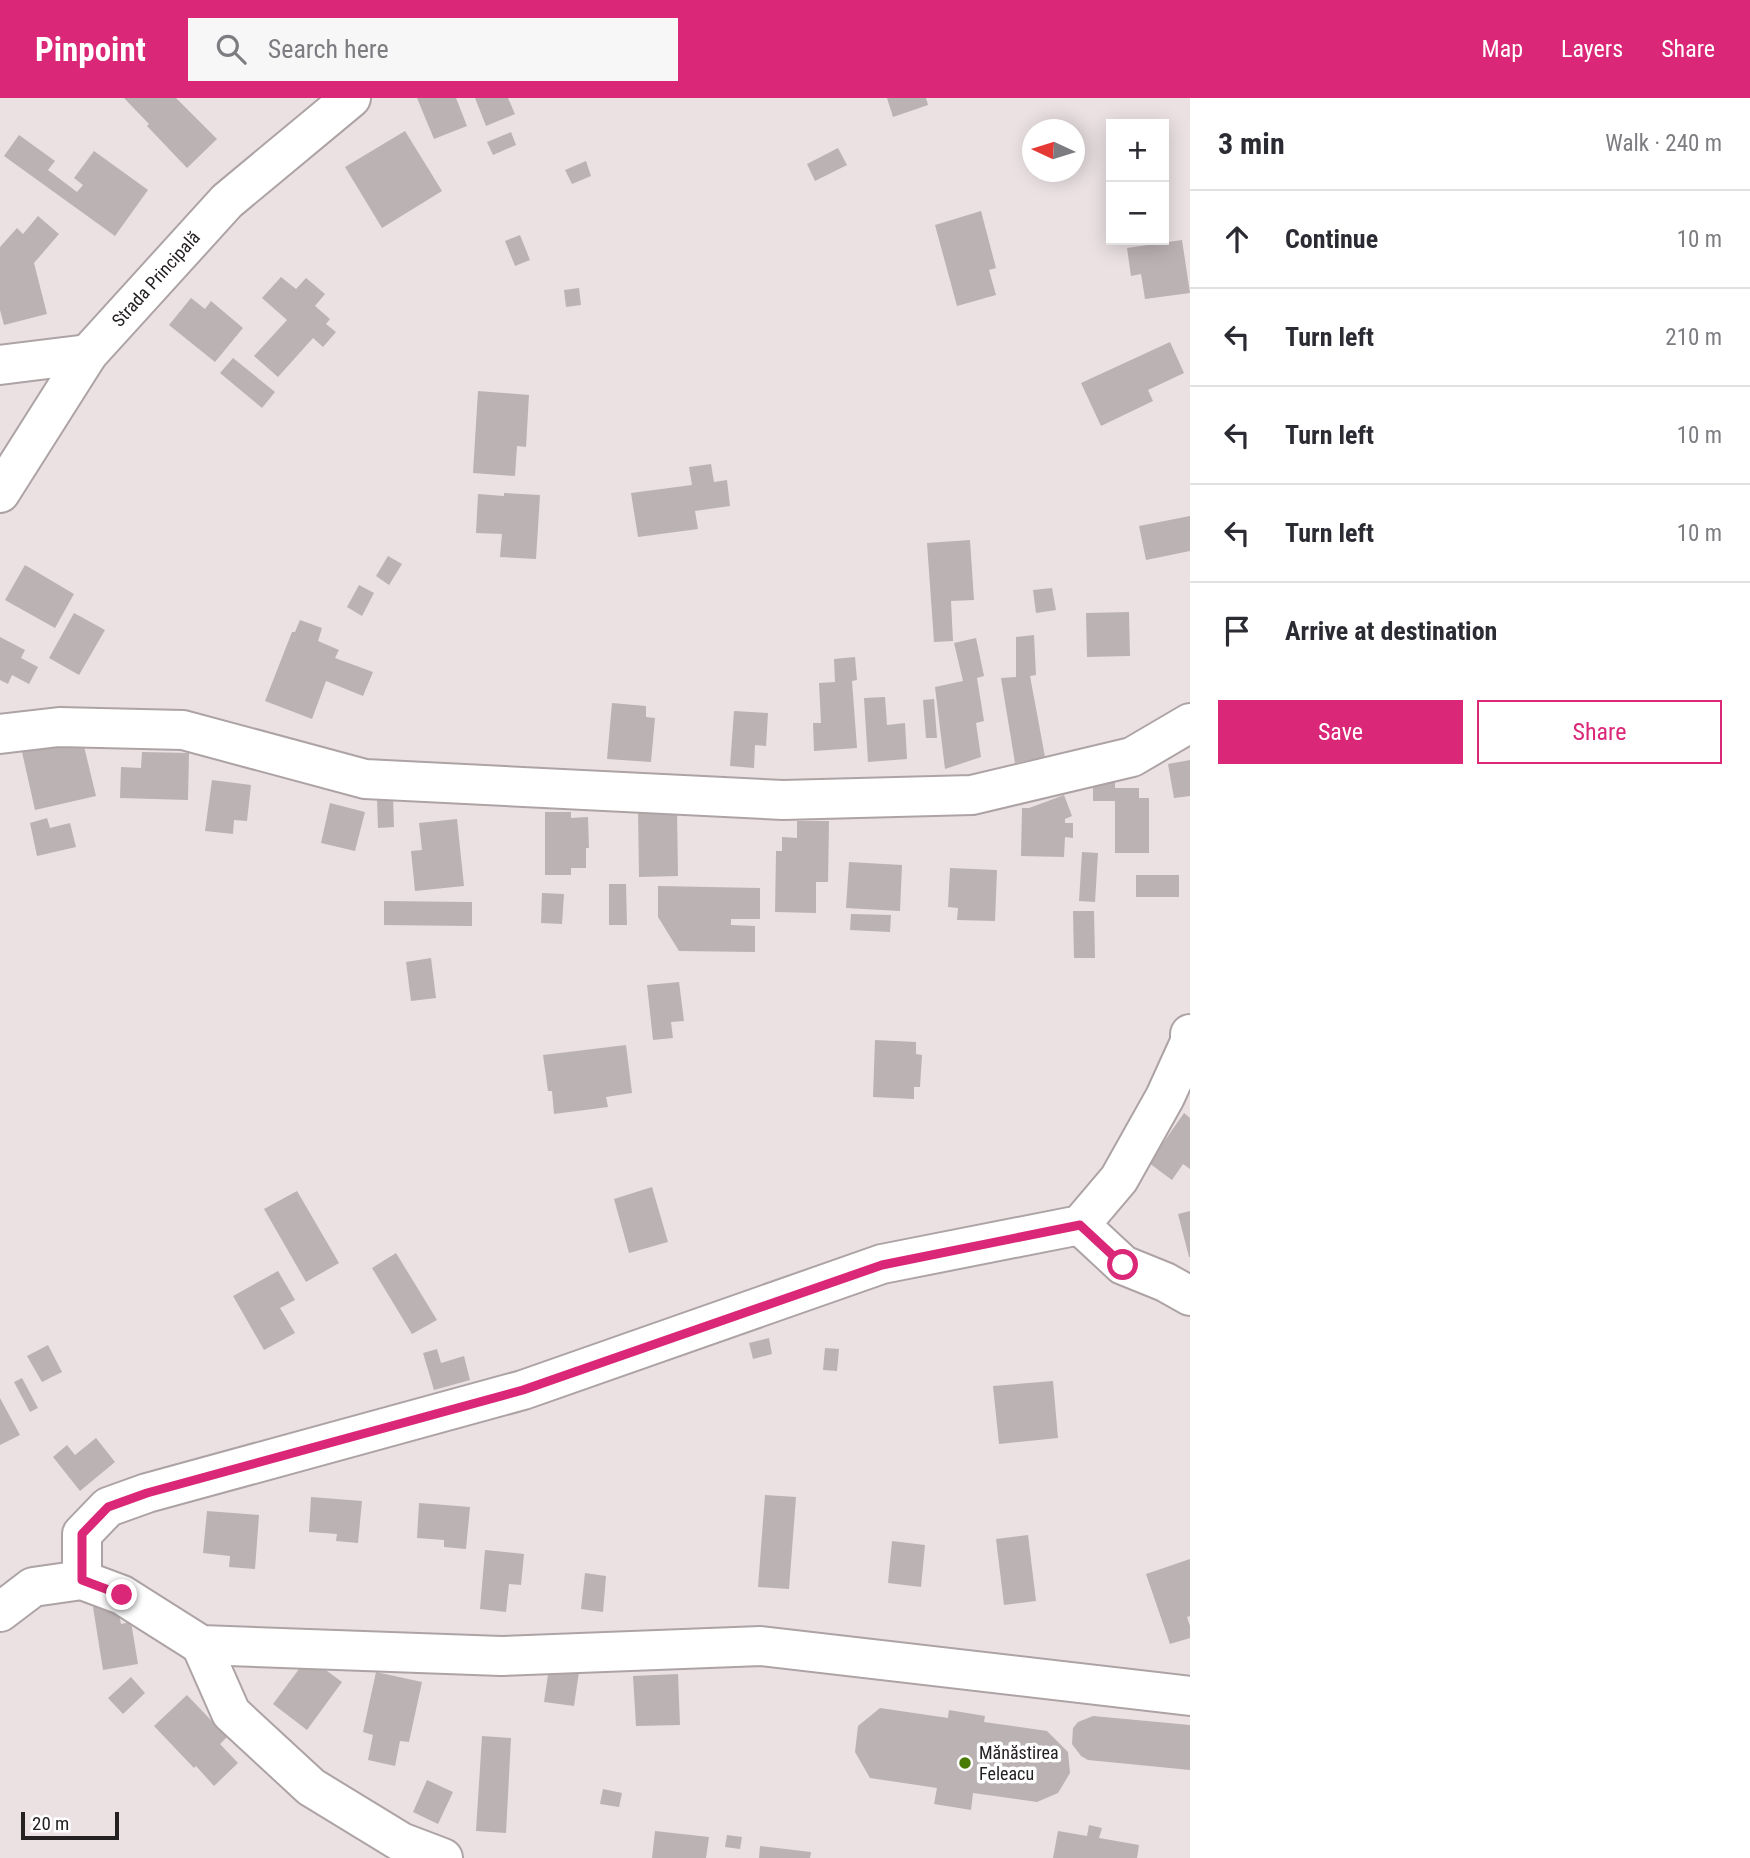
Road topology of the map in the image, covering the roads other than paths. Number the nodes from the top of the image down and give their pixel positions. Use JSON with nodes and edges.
{"nodes":[{"id":1,"x":351,"y":98,"type":"edge"},
{"id":2,"x":88,"y":354,"type":"junction"},
{"id":3,"x":0,"y":365,"type":"edge"},
{"id":4,"x":0,"y":493,"type":"edge"},
{"id":5,"x":1190,"y":723,"type":"edge"},
{"id":6,"x":0,"y":734,"type":"edge"},
{"id":7,"x":1190,"y":1034,"type":"edge"},
{"id":8,"x":1080,"y":1225,"type":"junction"},
{"id":9,"x":1190,"y":1296,"type":"edge"},
{"id":10,"x":82,"y":1580,"type":"junction"},
{"id":11,"x":0,"y":1612,"type":"edge"},
{"id":12,"x":201,"y":1645,"type":"junction"},
{"id":13,"x":1190,"y":1696,"type":"edge"},
{"id":14,"x":443,"y":1858,"type":"edge"}],
"edges":[{"from":1,"to":2,"type":"street","name":"Strada Principală"},
{"from":2,"to":3,"type":"street"},
{"from":2,"to":4,"type":"street","name":"Strada Principală"},
{"from":5,"to":6,"type":"street"},
{"from":7,"to":8,"type":"street"},
{"from":8,"to":9,"type":"street"},
{"from":8,"to":10,"type":"street"},
{"from":10,"to":11,"type":"street"},
{"from":10,"to":12,"type":"street"},
{"from":12,"to":13,"type":"street"},
{"from":12,"to":14,"type":"street"}]}
